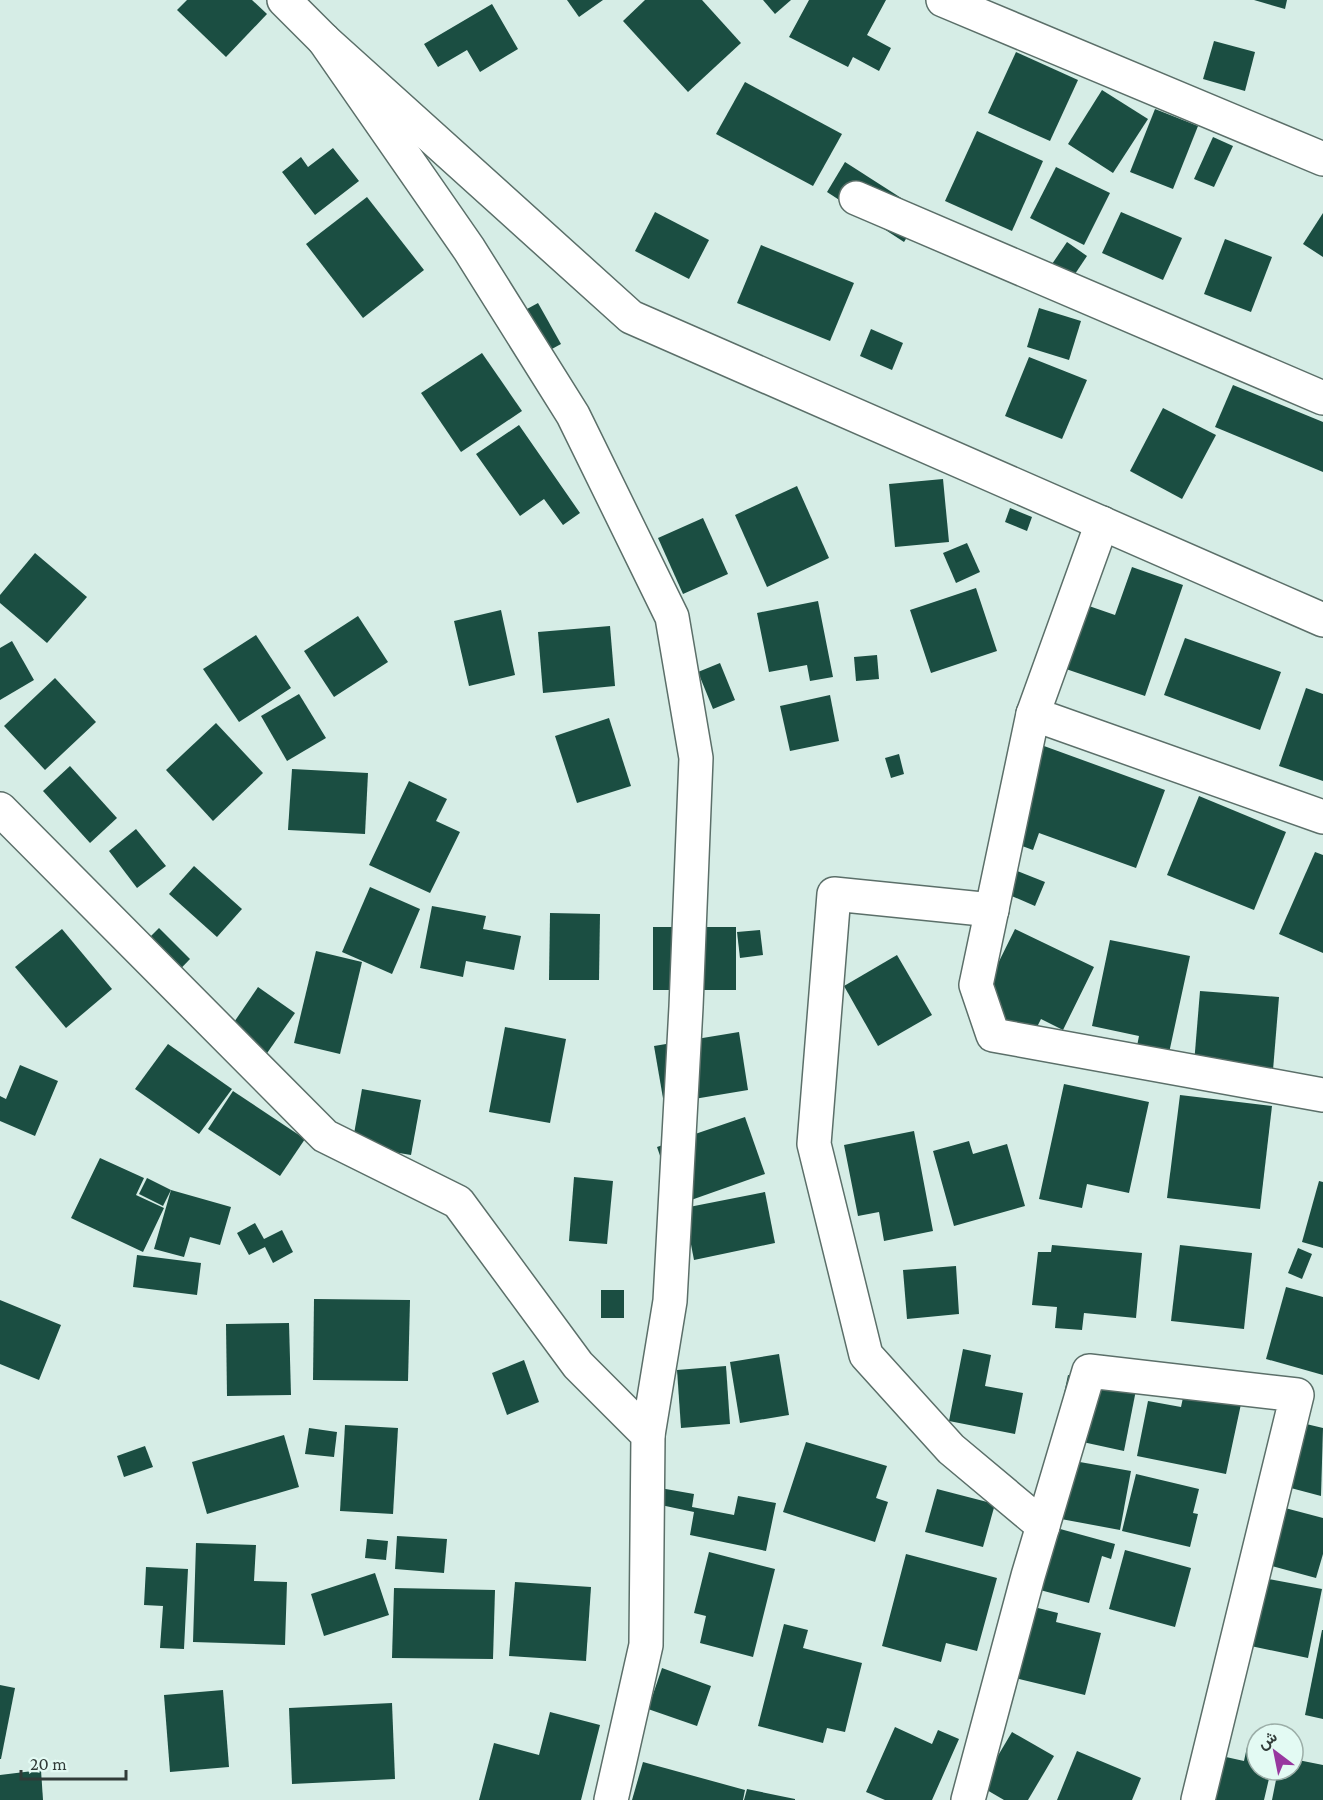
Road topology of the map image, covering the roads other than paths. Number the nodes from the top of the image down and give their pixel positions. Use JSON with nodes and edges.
{"nodes":[{"id":1,"x":284,"y":0,"type":"edge"},
{"id":2,"x":943,"y":0,"type":"edge"},
{"id":3,"x":324,"y":40,"type":"junction"},
{"id":4,"x":1323,"y":159,"type":"edge"},
{"id":5,"x":856,"y":198,"type":"dead end"},
{"id":6,"x":1323,"y":398,"type":"edge"},
{"id":7,"x":1102,"y":523,"type":"junction"},
{"id":8,"x":1323,"y":620,"type":"edge"},
{"id":9,"x":1033,"y":714,"type":"junction"},
{"id":10,"x":0,"y":809,"type":"edge"},
{"id":11,"x":1323,"y":817,"type":"edge"},
{"id":12,"x":992,"y":910,"type":"junction"},
{"id":13,"x":1323,"y":1095,"type":"edge"},
{"id":14,"x":648,"y":1435,"type":"junction"},
{"id":15,"x":1043,"y":1526,"type":"junction"},
{"id":16,"x":611,"y":1800,"type":"edge"},
{"id":17,"x":969,"y":1800,"type":"edge"},
{"id":18,"x":1198,"y":1800,"type":"edge"}],
"edges":[{"from":1,"to":3,"type":"street"},
{"from":2,"to":4,"type":"street"},
{"from":3,"to":7,"type":"street"},
{"from":3,"to":14,"type":"street"},
{"from":5,"to":6,"type":"street"},
{"from":7,"to":8,"type":"street"},
{"from":7,"to":9,"type":"street"},
{"from":9,"to":11,"type":"street"},
{"from":9,"to":12,"type":"street"},
{"from":10,"to":14,"type":"street"},
{"from":12,"to":13,"type":"street"},
{"from":12,"to":15,"type":"street"},
{"from":14,"to":16,"type":"street"},
{"from":15,"to":17,"type":"street"},
{"from":15,"to":18,"type":"street"}]}
